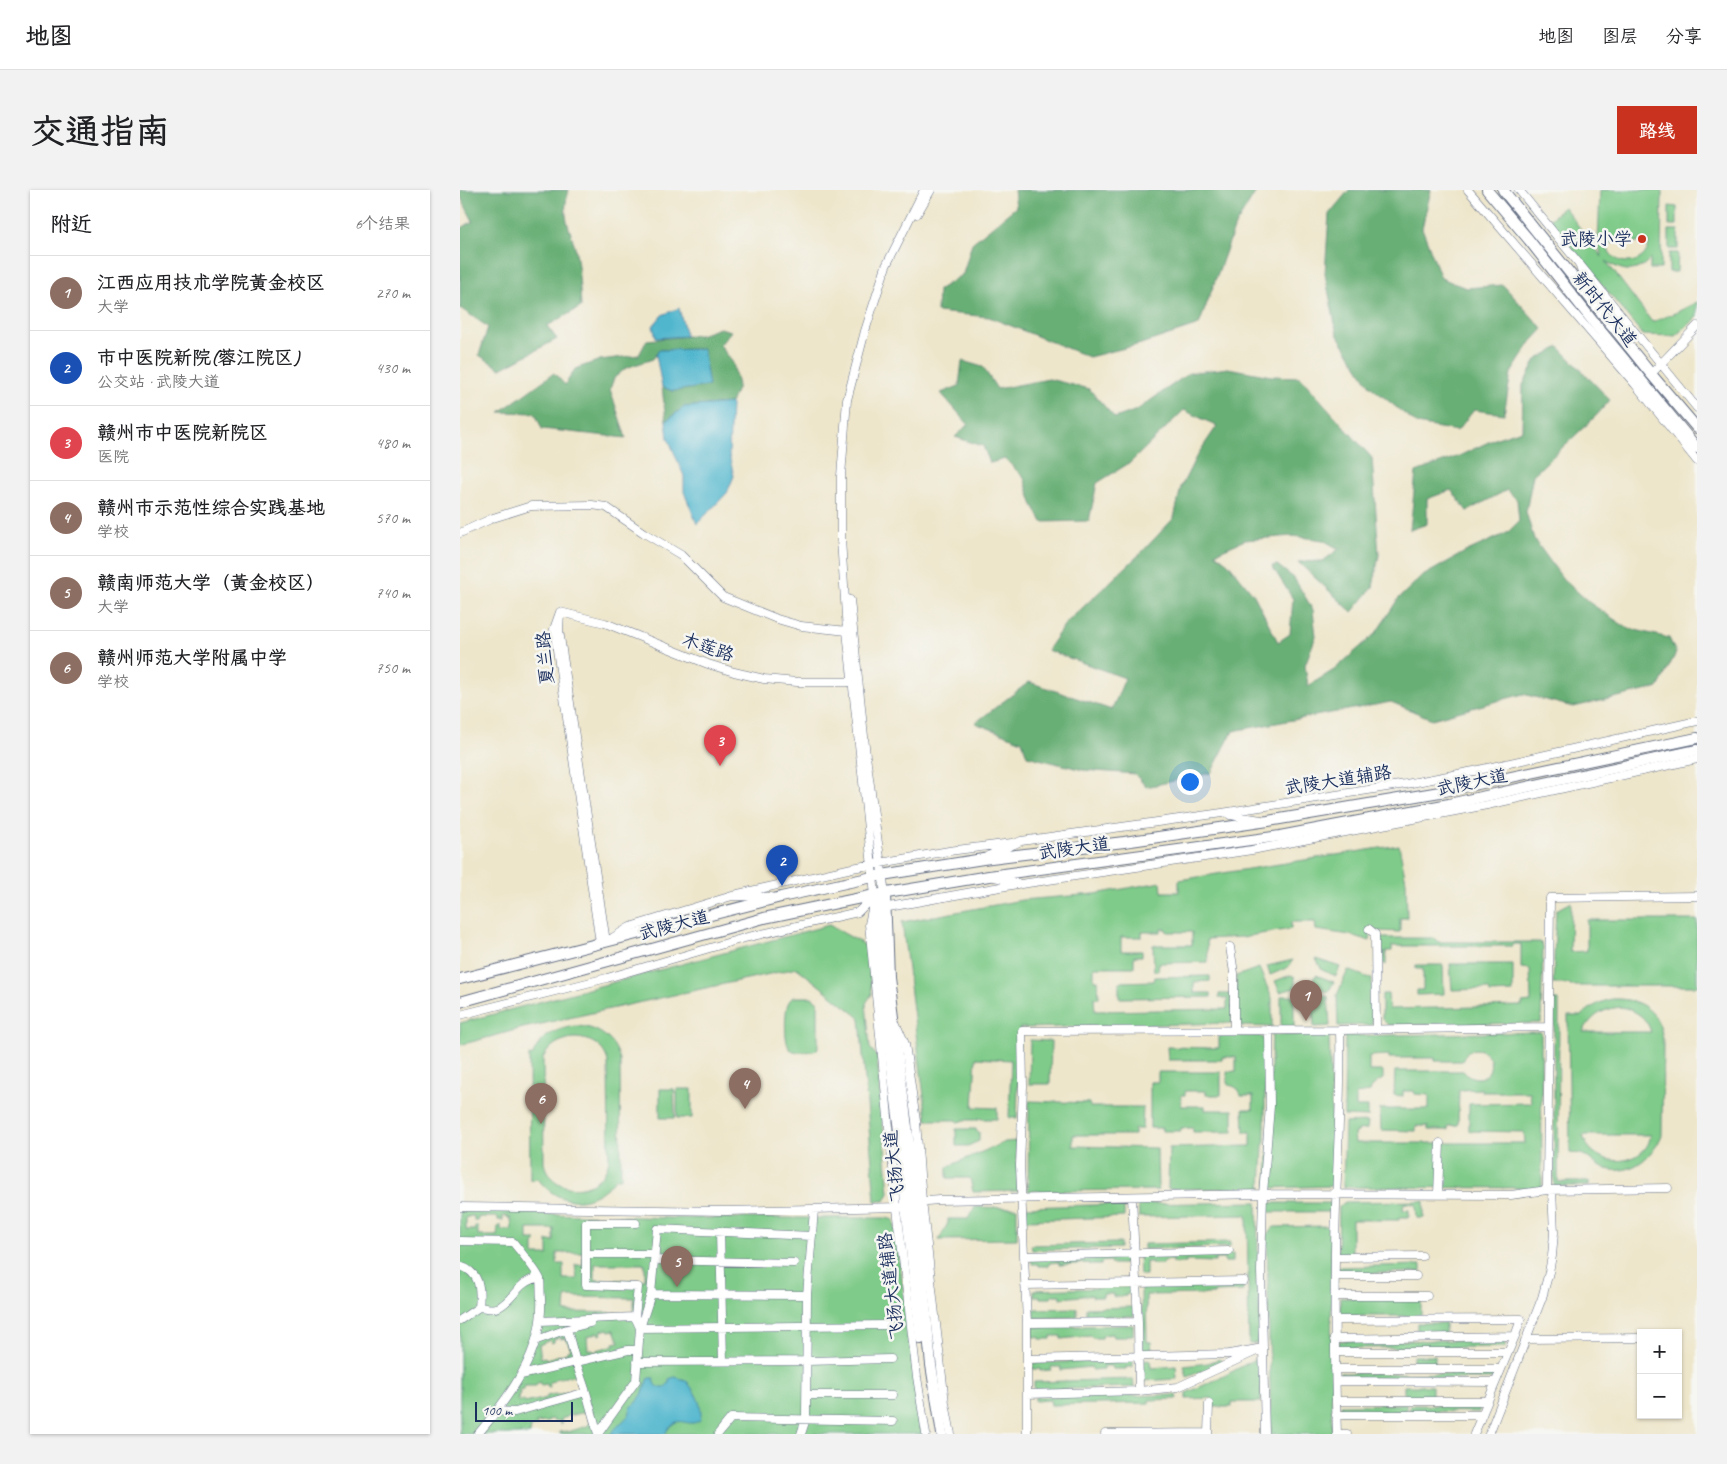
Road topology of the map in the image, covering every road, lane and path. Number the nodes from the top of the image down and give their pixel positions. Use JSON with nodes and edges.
{"nodes":[{"id":1,"x":924,"y":190,"type":"edge"},
{"id":2,"x":931,"y":190,"type":"edge"},
{"id":3,"x":1468,"y":190,"type":"edge"},
{"id":4,"x":1487,"y":190,"type":"edge"},
{"id":5,"x":1503,"y":190,"type":"edge"},
{"id":6,"x":1519,"y":190,"type":"edge"},
{"id":7,"x":1577,"y":259,"type":"junction"},
{"id":8,"x":1590,"y":298,"type":"junction"},
{"id":9,"x":1697,"y":326,"type":"edge"},
{"id":10,"x":1659,"y":363,"type":"junction"},
{"id":11,"x":1651,"y":374,"type":"junction"},
{"id":12,"x":1697,"y":408,"type":"edge"},
{"id":13,"x":1697,"y":428,"type":"edge"},
{"id":14,"x":1697,"y":448,"type":"edge"},
{"id":15,"x":1697,"y":462,"type":"edge"},
{"id":16,"x":460,"y":534,"type":"edge"},
{"id":17,"x":560,"y":612,"type":"joint"},
{"id":18,"x":848,"y":631,"type":"junction"},
{"id":19,"x":853,"y":682,"type":"junction"},
{"id":20,"x":1697,"y":721,"type":"edge"},
{"id":21,"x":1697,"y":738,"type":"edge"},
{"id":22,"x":1697,"y":750,"type":"edge"},
{"id":23,"x":1697,"y":759,"type":"edge"},
{"id":24,"x":1474,"y":771,"type":"junction"},
{"id":25,"x":1440,"y":792,"type":"junction"},
{"id":26,"x":1449,"y":804,"type":"junction"},
{"id":27,"x":1487,"y":806,"type":"junction"},
{"id":28,"x":1222,"y":813,"type":"junction"},
{"id":29,"x":1268,"y":821,"type":"junction"},
{"id":30,"x":1280,"y":836,"type":"junction"},
{"id":31,"x":1021,"y":842,"type":"junction"},
{"id":32,"x":1252,"y":850,"type":"junction"},
{"id":33,"x":983,"y":858,"type":"junction"},
{"id":34,"x":880,"y":863,"type":"junction"},
{"id":35,"x":872,"y":864,"type":"junction"},
{"id":36,"x":877,"y":876,"type":"junction"},
{"id":37,"x":989,"y":876,"type":"junction"},
{"id":38,"x":1021,"y":884,"type":"junction"},
{"id":39,"x":880,"y":894,"type":"junction"},
{"id":40,"x":732,"y":896,"type":"junction"},
{"id":41,"x":1697,"y":896,"type":"edge"},
{"id":42,"x":781,"y":897,"type":"junction"},
{"id":43,"x":878,"y":909,"type":"junction"},
{"id":44,"x":858,"y":912,"type":"junction"},
{"id":45,"x":1369,"y":929,"type":"dead end"},
{"id":46,"x":603,"y":943,"type":"junction"},
{"id":47,"x":1230,"y":947,"type":"dead end"},
{"id":48,"x":460,"y":979,"type":"edge"},
{"id":49,"x":460,"y":1002,"type":"edge"},
{"id":50,"x":460,"y":1015,"type":"edge"},
{"id":51,"x":893,"y":1017,"type":"junction"},
{"id":52,"x":1548,"y":1026,"type":"junction"},
{"id":53,"x":1376,"y":1029,"type":"junction"},
{"id":54,"x":1234,"y":1030,"type":"junction"},
{"id":55,"x":1269,"y":1030,"type":"junction"},
{"id":56,"x":1340,"y":1030,"type":"junction"},
{"id":57,"x":916,"y":1122,"type":"junction"},
{"id":58,"x":1440,"y":1143,"type":"dead end"},
{"id":59,"x":910,"y":1151,"type":"junction"},
{"id":60,"x":1668,"y":1188,"type":"dead end"},
{"id":61,"x":1550,"y":1190,"type":"junction"},
{"id":62,"x":1263,"y":1194,"type":"junction"},
{"id":63,"x":1337,"y":1194,"type":"junction"},
{"id":64,"x":1438,"y":1194,"type":"junction"},
{"id":65,"x":1132,"y":1197,"type":"junction"},
{"id":66,"x":1022,"y":1198,"type":"junction"},
{"id":67,"x":910,"y":1204,"type":"junction"},
{"id":68,"x":460,"y":1207,"type":"edge"},
{"id":69,"x":814,"y":1210,"type":"junction"},
{"id":70,"x":636,"y":1223,"type":"dead end"},
{"id":71,"x":720,"y":1231,"type":"junction"},
{"id":72,"x":812,"y":1236,"type":"junction"},
{"id":73,"x":460,"y":1241,"type":"edge"},
{"id":74,"x":912,"y":1250,"type":"junction"},
{"id":75,"x":1229,"y":1250,"type":"dead end"},
{"id":76,"x":1135,"y":1253,"type":"junction"},
{"id":77,"x":586,"y":1254,"type":"junction"},
{"id":78,"x":1024,"y":1256,"type":"junction"},
{"id":79,"x":1422,"y":1256,"type":"dead end"},
{"id":80,"x":655,"y":1257,"type":"junction"},
{"id":81,"x":1335,"y":1257,"type":"junction"},
{"id":82,"x":720,"y":1262,"type":"junction"},
{"id":83,"x":794,"y":1263,"type":"dead end"},
{"id":84,"x":460,"y":1266,"type":"edge"},
{"id":85,"x":922,"y":1274,"type":"junction"},
{"id":86,"x":1335,"y":1276,"type":"junction"},
{"id":87,"x":1416,"y":1276,"type":"dead end"},
{"id":88,"x":540,"y":1278,"type":"junction"},
{"id":89,"x":1244,"y":1281,"type":"dead end"},
{"id":90,"x":906,"y":1282,"type":"junction"},
{"id":91,"x":1136,"y":1284,"type":"junction"},
{"id":92,"x":1025,"y":1286,"type":"junction"},
{"id":93,"x":651,"y":1294,"type":"junction"},
{"id":94,"x":720,"y":1294,"type":"junction"},
{"id":95,"x":807,"y":1295,"type":"junction"},
{"id":96,"x":1335,"y":1296,"type":"junction"},
{"id":97,"x":1426,"y":1296,"type":"dead end"},
{"id":98,"x":933,"y":1299,"type":"junction"},
{"id":99,"x":479,"y":1307,"type":"junction"},
{"id":100,"x":635,"y":1317,"type":"junction"},
{"id":101,"x":602,"y":1319,"type":"junction"},
{"id":102,"x":460,"y":1320,"type":"edge"},
{"id":103,"x":1335,"y":1320,"type":"junction"},
{"id":104,"x":540,"y":1322,"type":"junction"},
{"id":105,"x":1138,"y":1322,"type":"junction"},
{"id":106,"x":1027,"y":1323,"type":"junction"},
{"id":107,"x":888,"y":1325,"type":"dead end"},
{"id":108,"x":722,"y":1327,"type":"junction"},
{"id":109,"x":808,"y":1327,"type":"junction"},
{"id":110,"x":640,"y":1328,"type":"junction"},
{"id":111,"x":568,"y":1329,"type":"junction"},
{"id":112,"x":1515,"y":1336,"type":"junction"},
{"id":113,"x":1637,"y":1338,"type":"edge"},
{"id":114,"x":1334,"y":1339,"type":"junction"},
{"id":115,"x":1526,"y":1339,"type":"junction"},
{"id":116,"x":537,"y":1340,"type":"junction"},
{"id":117,"x":1263,"y":1348,"type":"junction"},
{"id":118,"x":638,"y":1350,"type":"junction"},
{"id":119,"x":1335,"y":1352,"type":"junction"},
{"id":120,"x":1508,"y":1352,"type":"junction"},
{"id":121,"x":1139,"y":1356,"type":"junction"},
{"id":122,"x":890,"y":1359,"type":"dead end"},
{"id":123,"x":1027,"y":1359,"type":"junction"},
{"id":124,"x":576,"y":1362,"type":"junction"},
{"id":125,"x":637,"y":1362,"type":"junction"},
{"id":126,"x":723,"y":1362,"type":"junction"},
{"id":127,"x":807,"y":1362,"type":"junction"},
{"id":128,"x":1335,"y":1369,"type":"junction"},
{"id":129,"x":1500,"y":1369,"type":"junction"},
{"id":130,"x":521,"y":1375,"type":"junction"},
{"id":131,"x":1336,"y":1381,"type":"junction"},
{"id":132,"x":1495,"y":1382,"type":"junction"},
{"id":133,"x":1139,"y":1391,"type":"junction"},
{"id":134,"x":586,"y":1392,"type":"junction"},
{"id":135,"x":1027,"y":1394,"type":"junction"},
{"id":136,"x":807,"y":1395,"type":"junction"},
{"id":137,"x":893,"y":1396,"type":"dead end"},
{"id":138,"x":1336,"y":1401,"type":"junction"},
{"id":139,"x":1487,"y":1401,"type":"junction"},
{"id":140,"x":1208,"y":1404,"type":"dead end"},
{"id":141,"x":497,"y":1411,"type":"junction"},
{"id":142,"x":1336,"y":1415,"type":"junction"},
{"id":143,"x":1482,"y":1415,"type":"junction"},
{"id":144,"x":806,"y":1419,"type":"junction"},
{"id":145,"x":893,"y":1421,"type":"dead end"},
{"id":146,"x":927,"y":1432,"type":"edge"},
{"id":147,"x":1208,"y":1433,"type":"edge"},
{"id":148,"x":478,"y":1434,"type":"edge"},
{"id":149,"x":598,"y":1434,"type":"edge"},
{"id":150,"x":718,"y":1434,"type":"edge"},
{"id":151,"x":801,"y":1434,"type":"edge"},
{"id":152,"x":936,"y":1434,"type":"edge"},
{"id":153,"x":942,"y":1434,"type":"edge"},
{"id":154,"x":951,"y":1434,"type":"edge"},
{"id":155,"x":1027,"y":1434,"type":"edge"},
{"id":156,"x":1105,"y":1434,"type":"edge"},
{"id":157,"x":1265,"y":1434,"type":"edge"},
{"id":158,"x":1337,"y":1434,"type":"edge"},
{"id":159,"x":1347,"y":1434,"type":"edge"},
{"id":160,"x":1474,"y":1434,"type":"edge"},
{"id":161,"x":1489,"y":1434,"type":"edge"}],
"edges":[{"from":1,"to":18,"type":"street"},
{"from":2,"to":34,"type":"street"},
{"from":3,"to":15,"type":"street"},
{"from":4,"to":14,"type":"main road","name":"新时代大道"},
{"from":5,"to":8,"type":"main road","name":"新时代大道"},
{"from":6,"to":7,"type":"street"},
{"from":7,"to":8,"type":"street"},
{"from":7,"to":10,"type":"street"},
{"from":8,"to":11,"type":"main road","name":"新时代大道"},
{"from":9,"to":10,"type":"street"},
{"from":10,"to":11,"type":"street"},
{"from":10,"to":12,"type":"street"},
{"from":11,"to":13,"type":"main road","name":"新时代大道"},
{"from":16,"to":18,"type":"street"},
{"from":17,"to":19,"type":"street","name":"木莲路"},
{"from":17,"to":46,"type":"street","name":"夏兰路"},
{"from":18,"to":19,"type":"street"},
{"from":19,"to":35,"type":"street"},
{"from":20,"to":24,"type":"street","name":"武陵大道辅路"},
{"from":21,"to":25,"type":"main road","name":"武陵大道"},
{"from":22,"to":26,"type":"main road","name":"武陵大道"},
{"from":23,"to":27,"type":"street"},
{"from":24,"to":25,"type":"street"},
{"from":24,"to":28,"type":"street","name":"武陵大道辅路"},
{"from":25,"to":29,"type":"main road","name":"武陵大道"},
{"from":26,"to":27,"type":"street"},
{"from":26,"to":30,"type":"main road","name":"武陵大道"},
{"from":27,"to":32,"type":"street"},
{"from":28,"to":29,"type":"street"},
{"from":28,"to":31,"type":"street","name":"武陵大道辅路"},
{"from":29,"to":33,"type":"main road","name":"武陵大道"},
{"from":30,"to":32,"type":"street"},
{"from":30,"to":37,"type":"main road","name":"武陵大道"},
{"from":31,"to":33,"type":"street","name":"武陵大道辅路"},
{"from":31,"to":34,"type":"street"},
{"from":32,"to":38,"type":"street"},
{"from":33,"to":36,"type":"main road","name":"武陵大道"},
{"from":34,"to":35,"type":"street"},
{"from":34,"to":36,"type":"street"},
{"from":35,"to":36,"type":"street"},
{"from":35,"to":40,"type":"street"},
{"from":36,"to":39,"type":"street"},
{"from":36,"to":42,"type":"main road","name":"武陵大道"},
{"from":37,"to":38,"type":"street"},
{"from":37,"to":39,"type":"main road","name":"武陵大道"},
{"from":38,"to":43,"type":"street"},
{"from":39,"to":43,"type":"main road","name":"飞扬大道"},
{"from":39,"to":44,"type":"street"},
{"from":39,"to":49,"type":"main road","name":"武陵大道"},
{"from":40,"to":42,"type":"street"},
{"from":40,"to":46,"type":"street"},
{"from":41,"to":52,"type":"street"},
{"from":42,"to":46,"type":"main road","name":"武陵大道"},
{"from":43,"to":44,"type":"street"},
{"from":43,"to":51,"type":"main road","name":"飞扬大道"},
{"from":43,"to":67,"type":"main road","name":"飞扬大道"},
{"from":44,"to":50,"type":"street"},
{"from":45,"to":53,"type":"street"},
{"from":46,"to":48,"type":"main road","name":"武陵大道"},
{"from":47,"to":54,"type":"street"},
{"from":51,"to":57,"type":"street","name":"飞扬大道辅路"},
{"from":51,"to":59,"type":"main road","name":"飞扬大道"},
{"from":52,"to":53,"type":"street"},
{"from":52,"to":61,"type":"street"},
{"from":53,"to":56,"type":"street"},
{"from":54,"to":55,"type":"street"},
{"from":54,"to":66,"type":"street"},
{"from":55,"to":56,"type":"street"},
{"from":55,"to":62,"type":"street"},
{"from":56,"to":63,"type":"street"},
{"from":57,"to":59,"type":"street"},
{"from":57,"to":67,"type":"street","name":"飞扬大道辅路"},
{"from":58,"to":64,"type":"street"},
{"from":59,"to":67,"type":"main road","name":"飞扬大道"},
{"from":60,"to":61,"type":"street"},
{"from":61,"to":64,"type":"street"},
{"from":61,"to":115,"type":"street"},
{"from":62,"to":63,"type":"street"},
{"from":62,"to":65,"type":"street"},
{"from":62,"to":117,"type":"street"},
{"from":63,"to":64,"type":"street"},
{"from":63,"to":81,"type":"street"},
{"from":65,"to":66,"type":"street"},
{"from":65,"to":76,"type":"street"},
{"from":66,"to":67,"type":"street"},
{"from":66,"to":78,"type":"street"},
{"from":67,"to":69,"type":"street"},
{"from":67,"to":74,"type":"main road","name":"飞扬大道"},
{"from":67,"to":85,"type":"main road","name":"飞扬大道"},
{"from":67,"to":90,"type":"street","name":"飞扬大道辅路"},
{"from":67,"to":98,"type":"street","name":"飞扬大道辅路"},
{"from":68,"to":69,"type":"street"},
{"from":69,"to":72,"type":"street"},
{"from":70,"to":77,"type":"street"},
{"from":71,"to":72,"type":"street"},
{"from":71,"to":80,"type":"street"},
{"from":71,"to":82,"type":"street"},
{"from":72,"to":95,"type":"street"},
{"from":73,"to":88,"type":"street"},
{"from":74,"to":90,"type":"street"},
{"from":74,"to":152,"type":"main road","name":"飞扬大道"},
{"from":75,"to":76,"type":"street"},
{"from":76,"to":78,"type":"street"},
{"from":76,"to":91,"type":"street"},
{"from":77,"to":80,"type":"street"},
{"from":77,"to":100,"type":"street"},
{"from":78,"to":92,"type":"street"},
{"from":79,"to":81,"type":"street"},
{"from":80,"to":82,"type":"street"},
{"from":80,"to":93,"type":"street"},
{"from":81,"to":86,"type":"street"},
{"from":82,"to":83,"type":"street"},
{"from":82,"to":94,"type":"street"},
{"from":84,"to":99,"type":"street"},
{"from":85,"to":98,"type":"street"},
{"from":85,"to":153,"type":"main road","name":"飞扬大道"},
{"from":86,"to":87,"type":"street"},
{"from":86,"to":96,"type":"street"},
{"from":88,"to":99,"type":"street"},
{"from":88,"to":104,"type":"street"},
{"from":89,"to":91,"type":"street"},
{"from":90,"to":146,"type":"street","name":"飞扬大道辅路"},
{"from":91,"to":92,"type":"street"},
{"from":91,"to":105,"type":"street"},
{"from":92,"to":106,"type":"street"},
{"from":93,"to":94,"type":"street"},
{"from":93,"to":110,"type":"street"},
{"from":94,"to":95,"type":"street"},
{"from":94,"to":108,"type":"street"},
{"from":95,"to":109,"type":"street"},
{"from":96,"to":97,"type":"street"},
{"from":96,"to":103,"type":"street"},
{"from":98,"to":154,"type":"street","name":"飞扬大道辅路"},
{"from":99,"to":102,"type":"street"},
{"from":100,"to":101,"type":"street"},
{"from":100,"to":110,"type":"street"},
{"from":101,"to":104,"type":"street"},
{"from":101,"to":111,"type":"street"},
{"from":103,"to":112,"type":"street"},
{"from":103,"to":114,"type":"street"},
{"from":104,"to":116,"type":"street"},
{"from":105,"to":106,"type":"street"},
{"from":105,"to":121,"type":"street"},
{"from":106,"to":123,"type":"street"},
{"from":107,"to":109,"type":"street"},
{"from":108,"to":109,"type":"street"},
{"from":108,"to":110,"type":"street"},
{"from":108,"to":126,"type":"street"},
{"from":109,"to":127,"type":"street"},
{"from":110,"to":118,"type":"street"},
{"from":111,"to":116,"type":"street"},
{"from":111,"to":124,"type":"street"},
{"from":112,"to":114,"type":"street"},
{"from":112,"to":120,"type":"street"},
{"from":113,"to":115,"type":"street"},
{"from":114,"to":119,"type":"street"},
{"from":115,"to":161,"type":"street"},
{"from":116,"to":130,"type":"street"},
{"from":117,"to":121,"type":"street"},
{"from":117,"to":133,"type":"street"},
{"from":117,"to":157,"type":"street"},
{"from":118,"to":124,"type":"street"},
{"from":118,"to":125,"type":"street"},
{"from":119,"to":120,"type":"street"},
{"from":119,"to":128,"type":"street"},
{"from":120,"to":129,"type":"street"},
{"from":121,"to":123,"type":"street"},
{"from":121,"to":133,"type":"street"},
{"from":122,"to":127,"type":"street"},
{"from":123,"to":135,"type":"street"},
{"from":124,"to":130,"type":"street"},
{"from":124,"to":134,"type":"street"},
{"from":125,"to":126,"type":"street"},
{"from":125,"to":149,"type":"street"},
{"from":126,"to":127,"type":"street"},
{"from":127,"to":136,"type":"street"},
{"from":128,"to":129,"type":"street"},
{"from":128,"to":131,"type":"street"},
{"from":129,"to":132,"type":"street"},
{"from":130,"to":141,"type":"street"},
{"from":131,"to":132,"type":"street"},
{"from":131,"to":138,"type":"street"},
{"from":132,"to":139,"type":"street"},
{"from":133,"to":135,"type":"street"},
{"from":134,"to":141,"type":"street"},
{"from":134,"to":149,"type":"street"},
{"from":135,"to":155,"type":"street"},
{"from":136,"to":137,"type":"street"},
{"from":136,"to":144,"type":"street"},
{"from":138,"to":139,"type":"street"},
{"from":138,"to":142,"type":"street"},
{"from":139,"to":143,"type":"street"},
{"from":140,"to":147,"type":"street"},
{"from":141,"to":148,"type":"street"},
{"from":142,"to":143,"type":"street"},
{"from":142,"to":158,"type":"street"},
{"from":143,"to":160,"type":"street"},
{"from":144,"to":145,"type":"street"},
{"from":144,"to":150,"type":"street"},
{"from":144,"to":151,"type":"street"},
{"from":147,"to":156,"type":"street"},
{"from":158,"to":159,"type":"street"}]}
